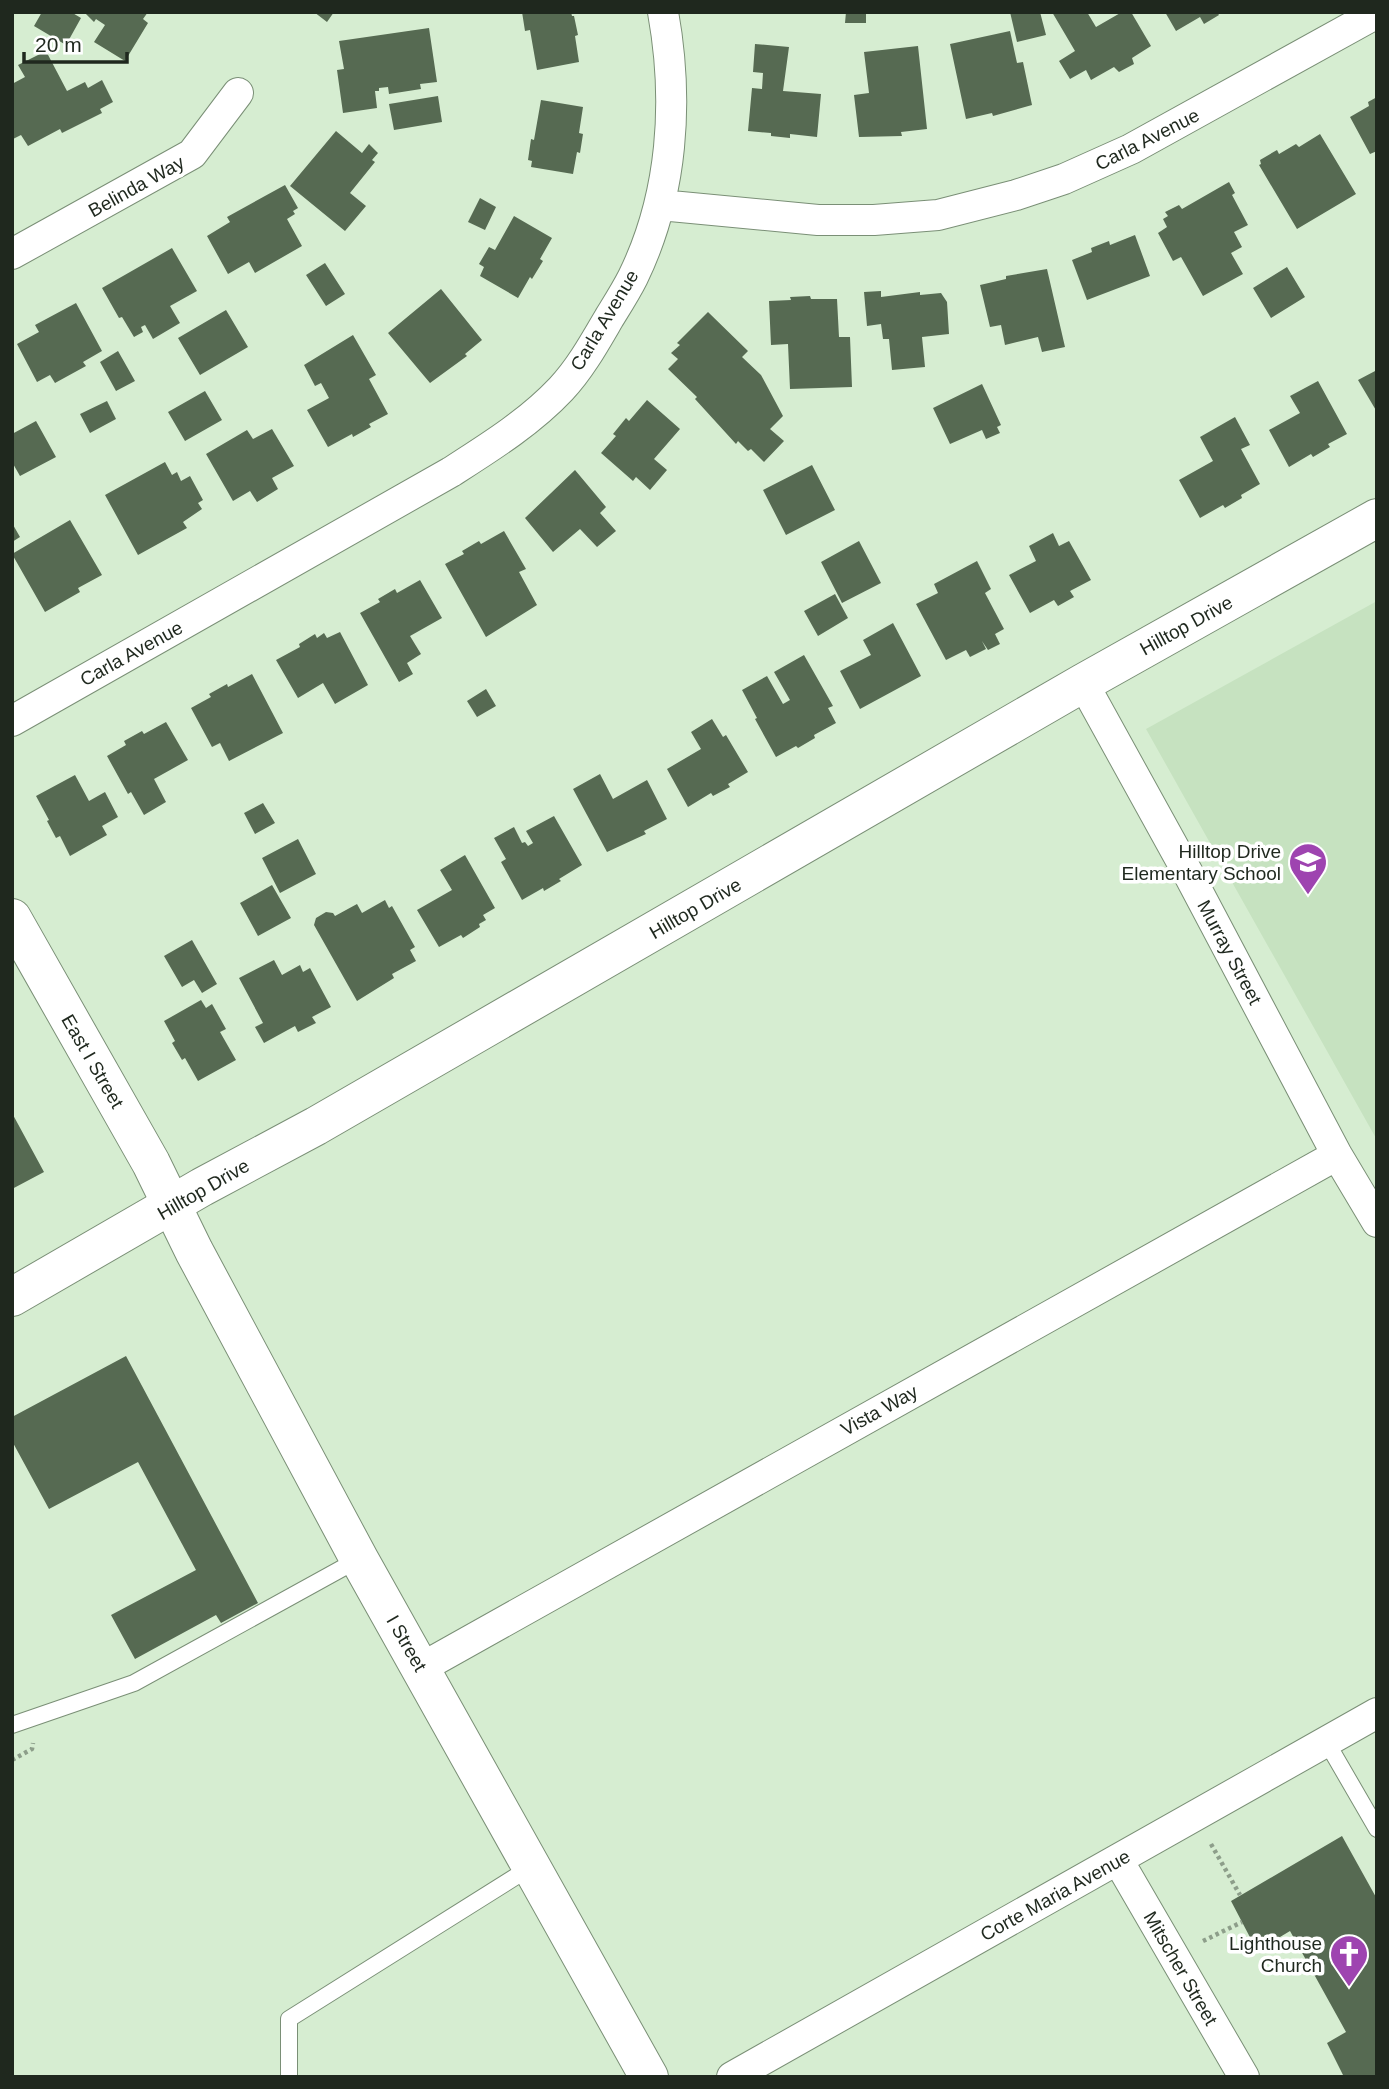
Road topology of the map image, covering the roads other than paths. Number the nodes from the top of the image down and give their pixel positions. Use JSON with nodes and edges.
{"nodes":[{"id":1,"x":663,"y":12,"type":"edge"},
{"id":2,"x":1377,"y":13,"type":"edge"},
{"id":3,"x":238,"y":93,"type":"dead end"},
{"id":4,"x":660,"y":205,"type":"junction"},
{"id":5,"x":12,"y":254,"type":"edge"},
{"id":6,"x":1377,"y":518,"type":"edge"},
{"id":7,"x":1083,"y":684,"type":"junction"},
{"id":8,"x":12,"y":720,"type":"edge"},
{"id":9,"x":12,"y":918,"type":"edge"},
{"id":10,"x":1337,"y":1155,"type":"junction"},
{"id":11,"x":173,"y":1206,"type":"junction"},
{"id":12,"x":1377,"y":1222,"type":"edge"},
{"id":13,"x":12,"y":1297,"type":"edge"},
{"id":14,"x":359,"y":1559,"type":"junction"},
{"id":15,"x":421,"y":1668,"type":"junction"},
{"id":16,"x":1377,"y":1713,"type":"edge"},
{"id":17,"x":12,"y":1725,"type":"edge"},
{"id":18,"x":1326,"y":1741,"type":"junction"},
{"id":19,"x":1377,"y":1829,"type":"edge"},
{"id":20,"x":1118,"y":1860,"type":"junction"},
{"id":21,"x":532,"y":1866,"type":"junction"},
{"id":22,"x":647,"y":2076,"type":"edge"},
{"id":23,"x":289,"y":2077,"type":"edge"},
{"id":24,"x":732,"y":2077,"type":"edge"},
{"id":25,"x":1244,"y":2077,"type":"edge"}],
"edges":[{"from":1,"to":4,"type":"street"},
{"from":2,"to":4,"type":"street","name":"Carla Avenue"},
{"from":3,"to":5,"type":"street","name":"Belinda Way"},
{"from":4,"to":8,"type":"street","name":"Carla Avenue"},
{"from":6,"to":7,"type":"main road","name":"Hilltop Drive"},
{"from":7,"to":10,"type":"street","name":"Murray Street"},
{"from":7,"to":11,"type":"main road","name":"Hilltop Drive"},
{"from":9,"to":11,"type":"main road","name":"East I Street"},
{"from":10,"to":12,"type":"street","name":"Murray Street"},
{"from":10,"to":15,"type":"street","name":"Vista Way"},
{"from":11,"to":13,"type":"main road","name":"Hilltop Drive"},
{"from":11,"to":14,"type":"main road","name":"I Street"},
{"from":14,"to":15,"type":"main road","name":"I Street"},
{"from":14,"to":17,"type":"lane"},
{"from":15,"to":21,"type":"main road","name":"I Street"},
{"from":16,"to":18,"type":"street","name":"Corte Maria Avenue"},
{"from":18,"to":19,"type":"lane"},
{"from":18,"to":20,"type":"street","name":"Corte Maria Avenue"},
{"from":20,"to":24,"type":"street","name":"Corte Maria Avenue"},
{"from":20,"to":25,"type":"street","name":"Mitscher Street"},
{"from":21,"to":22,"type":"main road","name":"I Street"},
{"from":21,"to":23,"type":"lane"}]}
